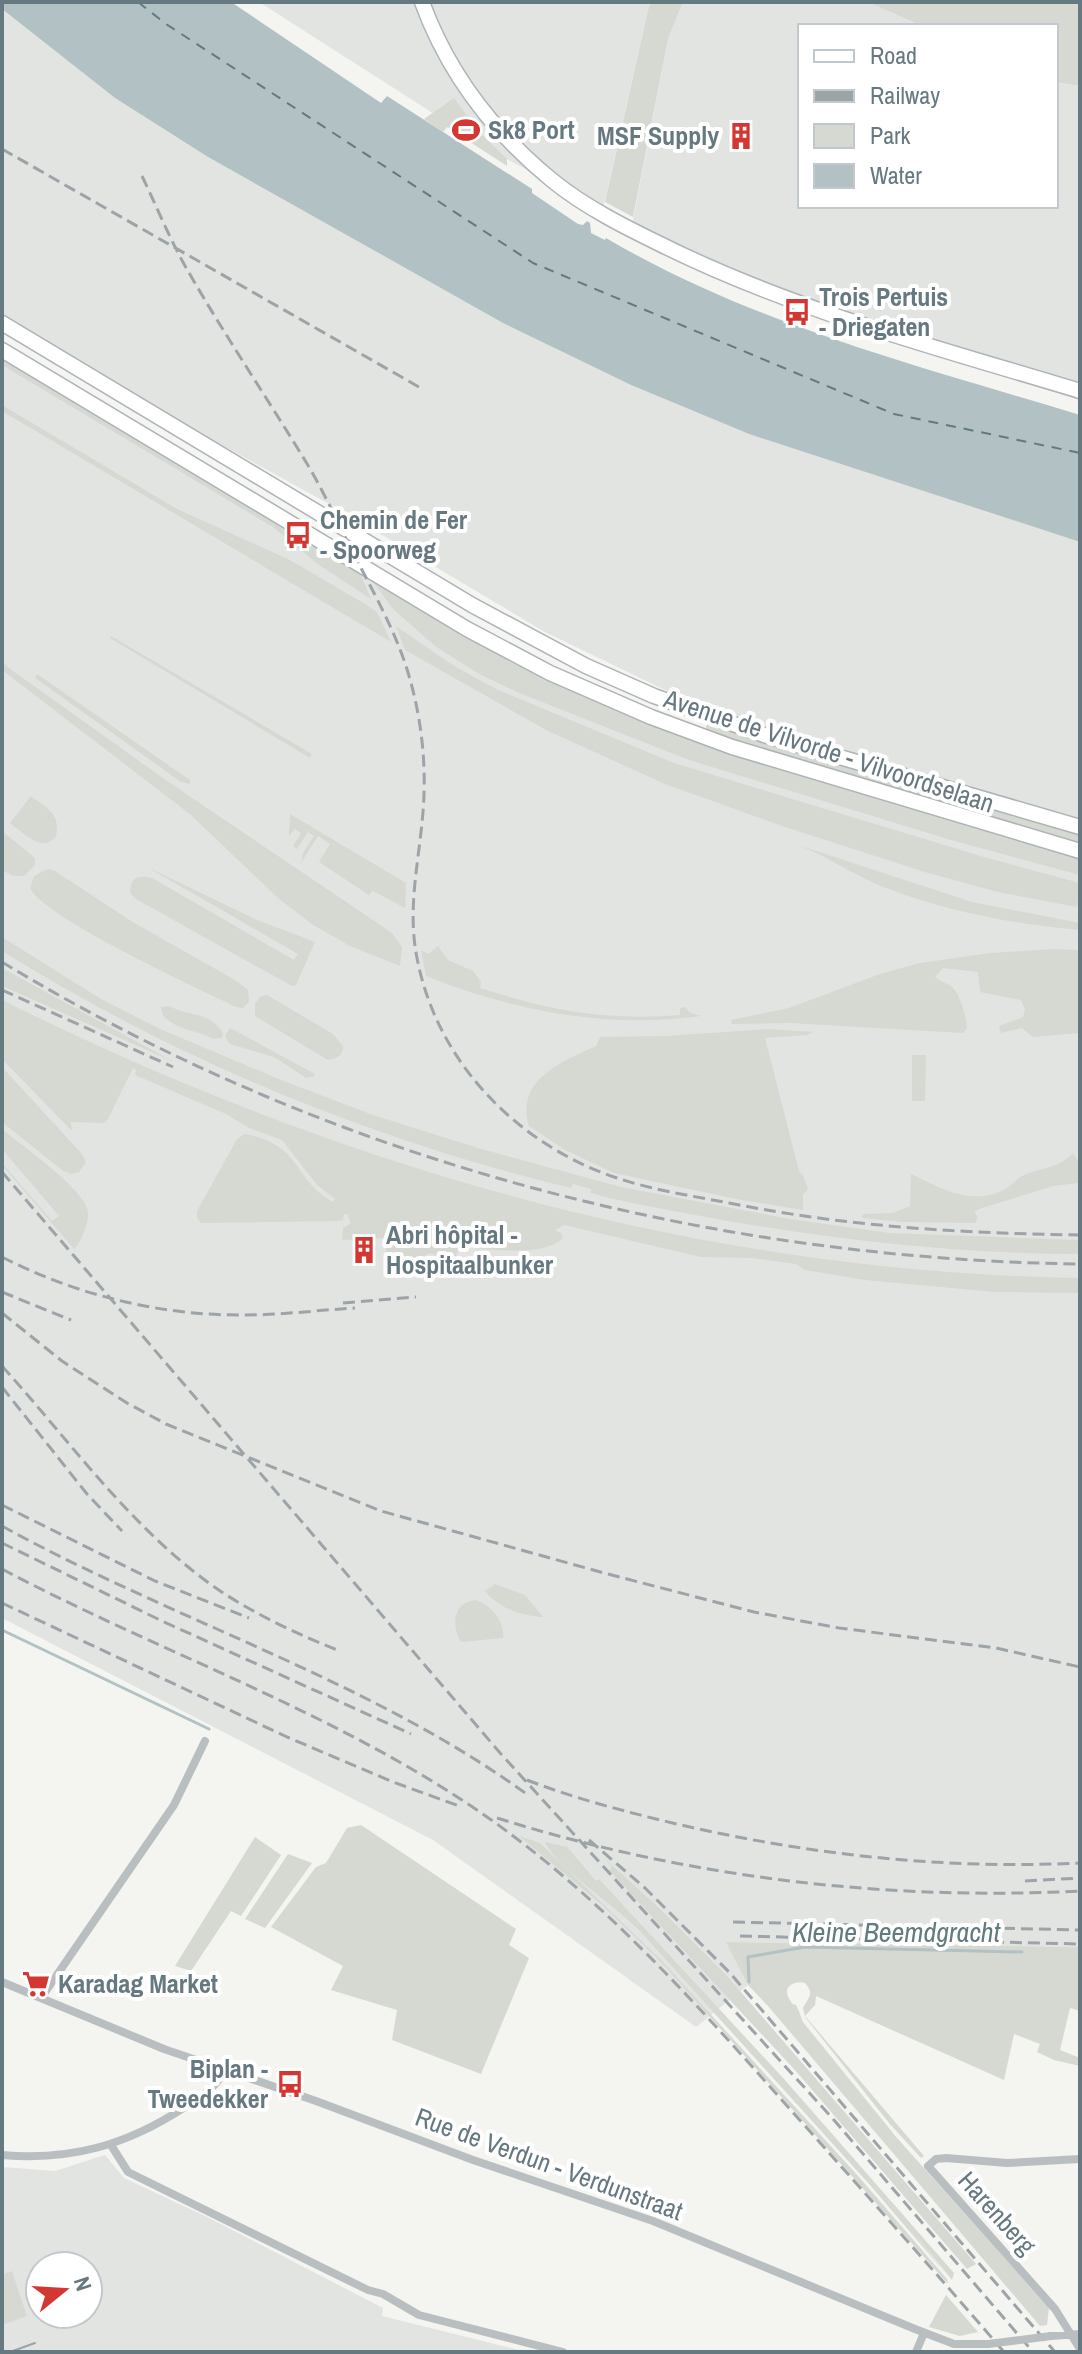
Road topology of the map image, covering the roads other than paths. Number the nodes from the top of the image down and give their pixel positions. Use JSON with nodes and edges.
{"nodes":[{"id":1,"x":422,"y":2,"type":"edge"},
{"id":2,"x":2,"y":323,"type":"edge"},
{"id":3,"x":2,"y":350,"type":"edge"},
{"id":4,"x":1080,"y":391,"type":"edge"},
{"id":5,"x":1080,"y":827,"type":"edge"},
{"id":6,"x":1080,"y":851,"type":"edge"},
{"id":7,"x":205,"y":1741,"type":"dead end"},
{"id":8,"x":2,"y":1982,"type":"edge"},
{"id":9,"x":41,"y":1998,"type":"junction"},
{"id":10,"x":225,"y":2069,"type":"junction"},
{"id":11,"x":111,"y":2145,"type":"junction"},
{"id":12,"x":2,"y":2155,"type":"edge"},
{"id":13,"x":1080,"y":2159,"type":"edge"},
{"id":14,"x":924,"y":2333,"type":"junction"},
{"id":15,"x":1076,"y":2334,"type":"edge"},
{"id":16,"x":1080,"y":2349,"type":"edge"},
{"id":17,"x":563,"y":2352,"type":"edge"},
{"id":18,"x":916,"y":2352,"type":"edge"}],
"edges":[{"from":1,"to":4,"type":"main road"},
{"from":2,"to":5,"type":"main road","name":"Avenue de Vilvorde - Vilvoordselaan"},
{"from":3,"to":6,"type":"main road","name":"Avenue de Vilvorde - Vilvoordselaan"},
{"from":7,"to":9,"type":"street"},
{"from":8,"to":9,"type":"street","name":"Rue de Verdun - Verdunstraat"},
{"from":9,"to":10,"type":"street","name":"Rue de Verdun - Verdunstraat"},
{"from":10,"to":11,"type":"street"},
{"from":10,"to":14,"type":"street","name":"Rue de Verdun - Verdunstraat"},
{"from":11,"to":12,"type":"street"},
{"from":11,"to":17,"type":"street"},
{"from":13,"to":15,"type":"street","name":"Harenberg"},
{"from":14,"to":15,"type":"street","name":"Rue de Verdun - Verdunstraat","bridge":true},
{"from":14,"to":18,"type":"street"},
{"from":15,"to":16,"type":"street"}]}
